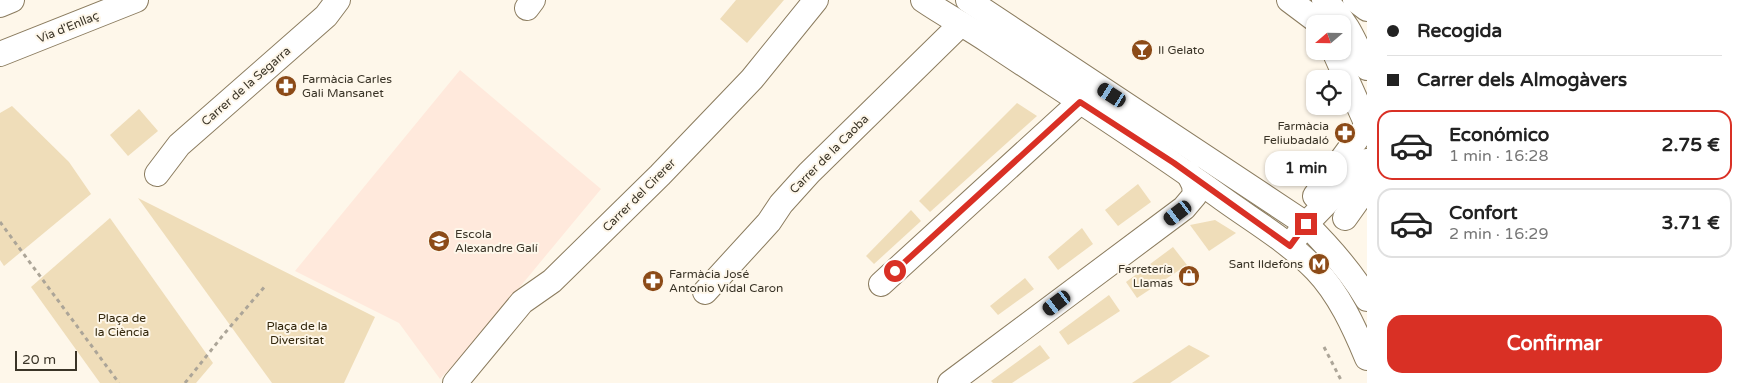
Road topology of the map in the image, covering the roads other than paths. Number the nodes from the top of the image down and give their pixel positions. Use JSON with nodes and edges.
{"nodes":[{"id":1,"x":12,"y":0,"type":"edge"},
{"id":2,"x":136,"y":0,"type":"edge"},
{"id":3,"x":338,"y":0,"type":"edge"},
{"id":4,"x":816,"y":0,"type":"edge"},
{"id":5,"x":923,"y":0,"type":"edge"},
{"id":6,"x":968,"y":0,"type":"edge"},
{"id":7,"x":1289,"y":0,"type":"edge"},
{"id":8,"x":1324,"y":0,"type":"edge"},
{"id":9,"x":1355,"y":0,"type":"edge"},
{"id":10,"x":0,"y":5,"type":"edge"},
{"id":11,"x":1367,"y":10,"type":"edge"},
{"id":12,"x":1308,"y":15,"type":"edge"},
{"id":13,"x":962,"y":24,"type":"junction"},
{"id":14,"x":0,"y":54,"type":"edge"},
{"id":15,"x":1338,"y":60,"type":"edge"},
{"id":16,"x":1367,"y":68,"type":"edge"},
{"id":17,"x":1080,"y":102,"type":"junction"},
{"id":18,"x":1367,"y":125,"type":"edge"},
{"id":19,"x":1367,"y":161,"type":"edge"},
{"id":20,"x":1188,"y":173,"type":"junction"},
{"id":21,"x":157,"y":174,"type":"dead end"},
{"id":22,"x":1367,"y":187,"type":"edge"},
{"id":23,"x":1315,"y":196,"type":"dead end"},
{"id":24,"x":1345,"y":218,"type":"dead end"},
{"id":25,"x":1306,"y":224,"type":"junction"},
{"id":26,"x":1290,"y":246,"type":"junction"},
{"id":27,"x":881,"y":284,"type":"dead end"},
{"id":28,"x":705,"y":292,"type":"dead end"},
{"id":29,"x":1367,"y":299,"type":"edge"},
{"id":30,"x":1367,"y":358,"type":"edge"},
{"id":31,"x":455,"y":383,"type":"edge"},
{"id":32,"x":950,"y":383,"type":"edge"}],
"edges":[{"from":1,"to":10,"type":"street"},
{"from":2,"to":14,"type":"street","name":"Via d'Enllaç"},
{"from":3,"to":21,"type":"street","name":"Carrer de la Segarra"},
{"from":4,"to":31,"type":"street","name":"Carrer del Cirerer"},
{"from":5,"to":13,"type":"street"},
{"from":6,"to":25,"type":"street"},
{"from":7,"to":12,"type":"street"},
{"from":8,"to":16,"type":"street"},
{"from":9,"to":11,"type":"street"},
{"from":13,"to":17,"type":"street"},
{"from":13,"to":28,"type":"street","name":"Carrer de la Caoba"},
{"from":15,"to":18,"type":"street"},
{"from":17,"to":20,"type":"street"},
{"from":17,"to":27,"type":"street"},
{"from":18,"to":23,"type":"street"},
{"from":19,"to":25,"type":"street"},
{"from":20,"to":26,"type":"street"},
{"from":20,"to":32,"type":"street"},
{"from":22,"to":24,"type":"street"},
{"from":25,"to":26,"type":"street"},
{"from":25,"to":29,"type":"street"},
{"from":26,"to":30,"type":"street"}]}
